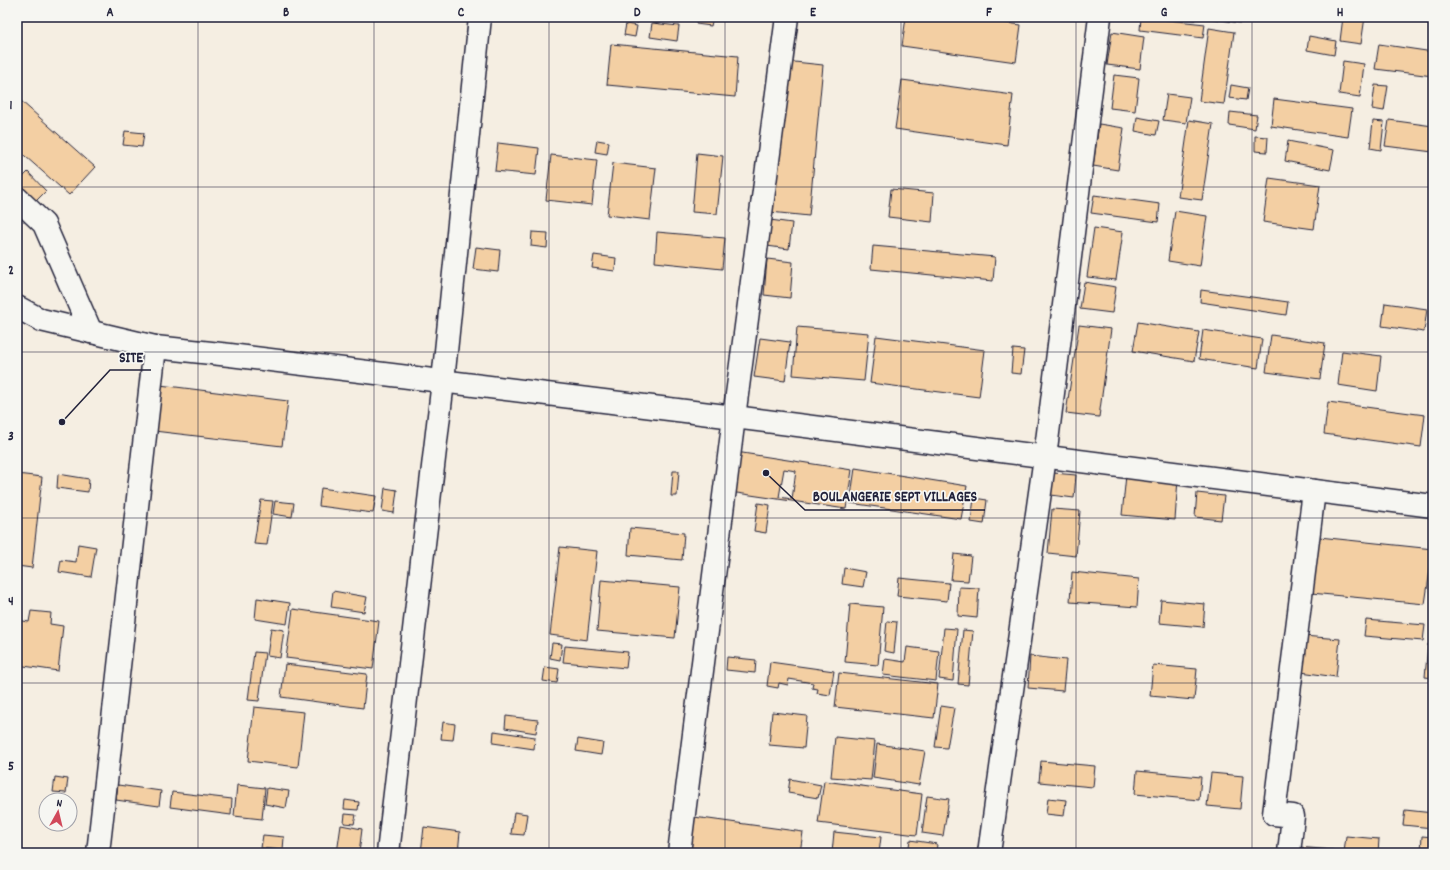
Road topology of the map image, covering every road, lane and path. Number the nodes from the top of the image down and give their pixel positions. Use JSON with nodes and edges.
{"nodes":[{"id":1,"x":480,"y":17,"type":"edge"},
{"id":2,"x":787,"y":17,"type":"edge"},
{"id":3,"x":1100,"y":17,"type":"edge"},
{"id":4,"x":17,"y":198,"type":"edge"},
{"id":5,"x":17,"y":307,"type":"edge"},
{"id":6,"x":91,"y":332,"type":"junction"},
{"id":7,"x":155,"y":347,"type":"junction"},
{"id":8,"x":443,"y":381,"type":"junction"},
{"id":9,"x":734,"y":417,"type":"junction"},
{"id":10,"x":1044,"y":457,"type":"junction"},
{"id":11,"x":1314,"y":491,"type":"junction"},
{"id":12,"x":1433,"y":506,"type":"edge"},
{"id":13,"x":98,"y":853,"type":"edge"},
{"id":14,"x":388,"y":853,"type":"edge"},
{"id":15,"x":679,"y":853,"type":"edge"},
{"id":16,"x":988,"y":853,"type":"edge"},
{"id":17,"x":1289,"y":853,"type":"edge"}],
"edges":[{"from":1,"to":8,"type":"street"},
{"from":2,"to":9,"type":"street"},
{"from":3,"to":10,"type":"street"},
{"from":4,"to":6,"type":"street"},
{"from":5,"to":6,"type":"street"},
{"from":6,"to":7,"type":"street"},
{"from":7,"to":8,"type":"street"},
{"from":7,"to":13,"type":"street"},
{"from":8,"to":9,"type":"street"},
{"from":8,"to":14,"type":"street"},
{"from":9,"to":10,"type":"street"},
{"from":9,"to":15,"type":"street"},
{"from":10,"to":11,"type":"street"},
{"from":10,"to":16,"type":"street"},
{"from":11,"to":12,"type":"street"},
{"from":11,"to":17,"type":"street"}]}
